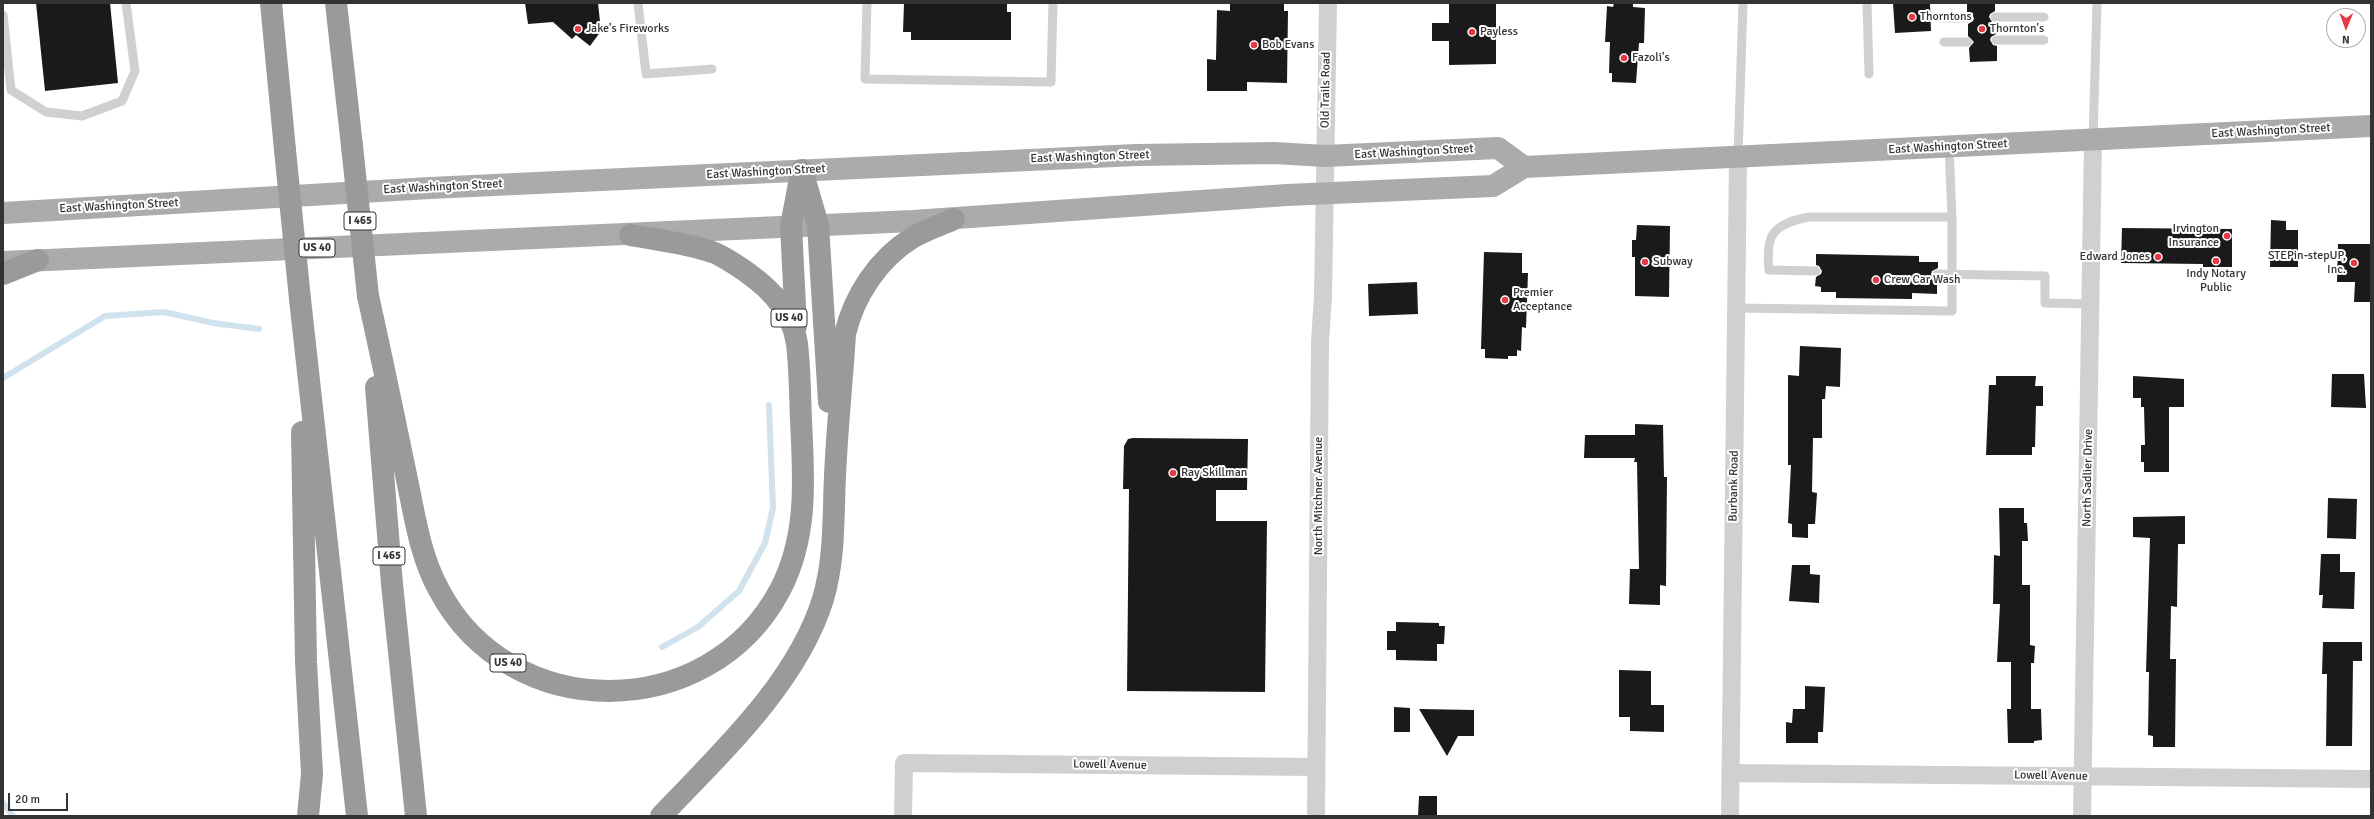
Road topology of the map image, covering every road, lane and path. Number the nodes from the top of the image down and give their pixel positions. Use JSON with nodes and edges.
{"nodes":[{"id":1,"x":126,"y":3,"type":"edge"},
{"id":2,"x":271,"y":3,"type":"edge"},
{"id":3,"x":336,"y":3,"type":"edge"},
{"id":4,"x":638,"y":3,"type":"edge"},
{"id":5,"x":867,"y":3,"type":"edge"},
{"id":6,"x":1052,"y":3,"type":"edge"},
{"id":7,"x":1328,"y":3,"type":"edge"},
{"id":8,"x":1743,"y":3,"type":"edge"},
{"id":9,"x":1867,"y":3,"type":"edge"},
{"id":10,"x":2097,"y":3,"type":"edge"},
{"id":11,"x":3,"y":15,"type":"edge"},
{"id":12,"x":1995,"y":17,"type":"dead end"},
{"id":13,"x":2044,"y":17,"type":"dead end"},
{"id":14,"x":1942,"y":18,"type":"dead end"},
{"id":15,"x":1968,"y":18,"type":"dead end"},
{"id":16,"x":1996,"y":40,"type":"dead end"},
{"id":17,"x":2044,"y":40,"type":"dead end"},
{"id":18,"x":1944,"y":42,"type":"dead end"},
{"id":19,"x":1968,"y":42,"type":"dead end"},
{"id":20,"x":712,"y":69,"type":"dead end"},
{"id":21,"x":1869,"y":74,"type":"dead end"},
{"id":22,"x":2371,"y":126,"type":"edge"},
{"id":23,"x":2093,"y":140,"type":"junction"},
{"id":24,"x":1949,"y":147,"type":"junction"},
{"id":25,"x":1738,"y":157,"type":"junction"},
{"id":26,"x":1524,"y":167,"type":"junction"},
{"id":27,"x":802,"y":170,"type":"junction"},
{"id":28,"x":1325,"y":175,"type":"junction"},
{"id":29,"x":3,"y":213,"type":"edge"},
{"id":30,"x":1952,"y":217,"type":"junction"},
{"id":31,"x":954,"y":219,"type":"junction"},
{"id":32,"x":818,"y":225,"type":"junction"},
{"id":33,"x":791,"y":226,"type":"junction"},
{"id":34,"x":630,"y":235,"type":"junction"},
{"id":35,"x":38,"y":260,"type":"junction"},
{"id":36,"x":3,"y":262,"type":"edge"},
{"id":37,"x":1816,"y":271,"type":"dead end"},
{"id":38,"x":3,"y":274,"type":"edge"},
{"id":39,"x":1937,"y":274,"type":"dead end"},
{"id":40,"x":1952,"y":274,"type":"junction"},
{"id":41,"x":368,"y":296,"type":"junction"},
{"id":42,"x":300,"y":299,"type":"junction"},
{"id":43,"x":2091,"y":304,"type":"junction"},
{"id":44,"x":1736,"y":308,"type":"junction"},
{"id":45,"x":797,"y":342,"type":"junction"},
{"id":46,"x":835,"y":477,"type":"junction"},
{"id":47,"x":1316,"y":767,"type":"junction"},
{"id":48,"x":1730,"y":773,"type":"junction"},
{"id":49,"x":2082,"y":777,"type":"junction"},
{"id":50,"x":2371,"y":780,"type":"edge"},
{"id":51,"x":308,"y":816,"type":"edge"},
{"id":52,"x":357,"y":816,"type":"edge"},
{"id":53,"x":416,"y":816,"type":"edge"},
{"id":54,"x":661,"y":816,"type":"edge"},
{"id":55,"x":903,"y":816,"type":"edge"},
{"id":56,"x":1316,"y":816,"type":"edge"},
{"id":57,"x":1730,"y":816,"type":"edge"},
{"id":58,"x":2082,"y":816,"type":"edge"}],
"edges":[{"from":1,"to":11,"type":"lane"},
{"from":2,"to":42,"type":"highway","bridge":true},
{"from":3,"to":41,"type":"highway","number":"I 465","bridge":true},
{"from":4,"to":20,"type":"lane"},
{"from":5,"to":6,"type":"lane"},
{"from":7,"to":28,"type":"street","name":"Old Trails Road"},
{"from":8,"to":25,"type":"lane"},
{"from":9,"to":21,"type":"lane"},
{"from":10,"to":23,"type":"lane"},
{"from":12,"to":13,"type":"lane"},
{"from":14,"to":15,"type":"lane"},
{"from":16,"to":17,"type":"lane"},
{"from":18,"to":19,"type":"lane"},
{"from":22,"to":23,"type":"main road","name":"East Washington Street"},
{"from":23,"to":24,"type":"main road","name":"East Washington Street"},
{"from":23,"to":43,"type":"street","name":"North Sadlier Drive"},
{"from":24,"to":25,"type":"main road","name":"East Washington Street"},
{"from":24,"to":30,"type":"lane"},
{"from":25,"to":26,"type":"main road","name":"East Washington Street"},
{"from":25,"to":44,"type":"street","name":"Burbank Road"},
{"from":26,"to":28,"type":"main road","name":"East Washington Street"},
{"from":26,"to":28,"type":"main road","name":"East Washington Street"},
{"from":27,"to":28,"type":"main road","name":"East Washington Street"},
{"from":27,"to":29,"type":"main road","name":"East Washington Street"},
{"from":27,"to":32,"type":"highway"},
{"from":27,"to":33,"type":"highway"},
{"from":28,"to":31,"type":"main road","name":"East Washington Street"},
{"from":28,"to":47,"type":"street","name":"North Mitchner Avenue"},
{"from":30,"to":37,"type":"lane"},
{"from":30,"to":40,"type":"lane"},
{"from":31,"to":32,"type":"main road","name":"East Washington Street"},
{"from":31,"to":46,"type":"highway"},
{"from":32,"to":33,"type":"main road","name":"East Washington Street"},
{"from":32,"to":46,"type":"highway"},
{"from":33,"to":34,"type":"main road","name":"East Washington Street"},
{"from":33,"to":45,"type":"highway"},
{"from":34,"to":35,"type":"main road","name":"East Washington Street","number":"US 40"},
{"from":34,"to":45,"type":"highway","number":"US 40"},
{"from":35,"to":36,"type":"main road","name":"East Washington Street","number":"US 40"},
{"from":35,"to":38,"type":"highway"},
{"from":39,"to":40,"type":"lane"},
{"from":40,"to":43,"type":"lane"},
{"from":40,"to":44,"type":"lane"},
{"from":41,"to":45,"type":"highway","number":"US 40"},
{"from":41,"to":53,"type":"highway","number":"I 465"},
{"from":42,"to":51,"type":"highway"},
{"from":42,"to":52,"type":"highway"},
{"from":43,"to":49,"type":"street","name":"North Sadlier Drive"},
{"from":44,"to":48,"type":"street","name":"Burbank Road"},
{"from":46,"to":54,"type":"highway"},
{"from":47,"to":55,"type":"street","name":"Lowell Avenue"},
{"from":47,"to":56,"type":"street","name":"North Mitchner Avenue"},
{"from":48,"to":49,"type":"street","name":"Lowell Avenue"},
{"from":48,"to":57,"type":"street","name":"Burbank Road"},
{"from":49,"to":50,"type":"street","name":"Lowell Avenue"},
{"from":49,"to":58,"type":"street","name":"North Sadlier Drive"}]}
